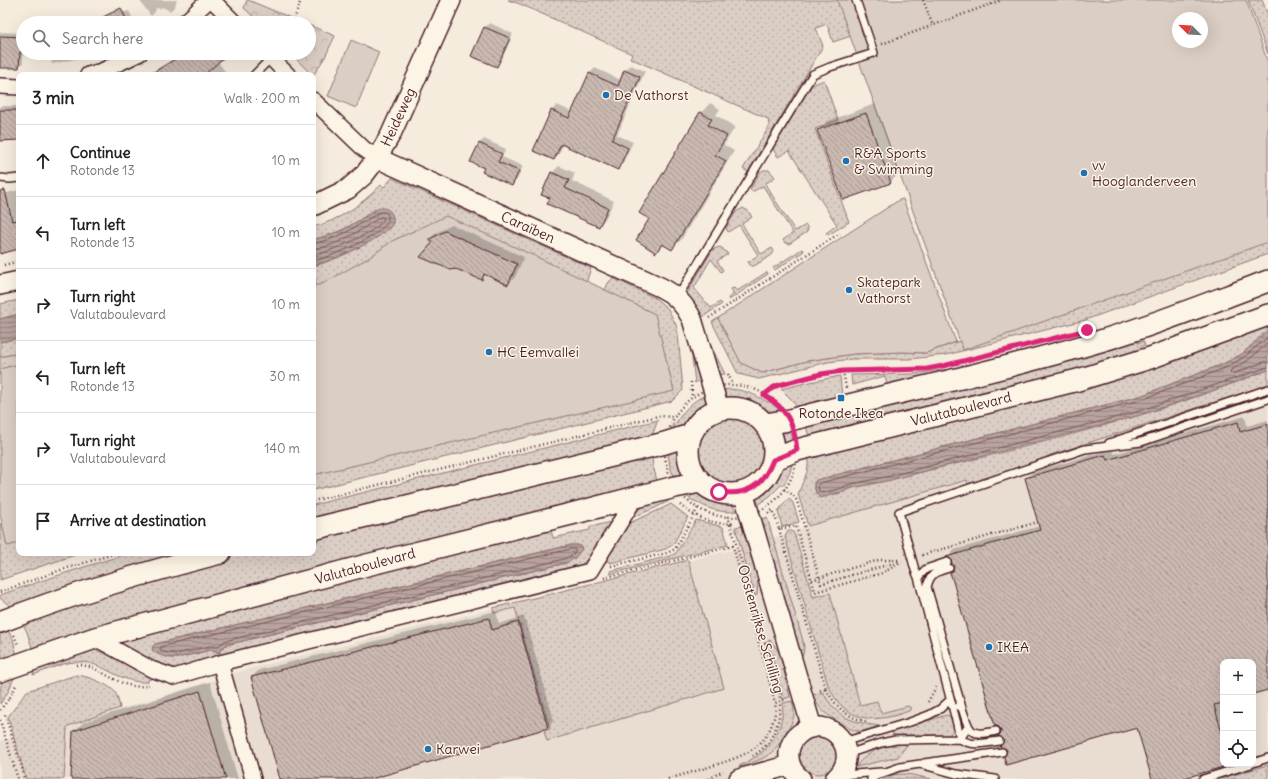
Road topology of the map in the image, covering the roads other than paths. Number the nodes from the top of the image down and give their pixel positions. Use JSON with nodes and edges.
{"nodes":[{"id":1,"x":209,"y":0,"type":"edge"},
{"id":2,"x":212,"y":0,"type":"edge"},
{"id":3,"x":451,"y":0,"type":"edge"},
{"id":4,"x":856,"y":0,"type":"edge"},
{"id":5,"x":192,"y":16,"type":"edge"},
{"id":6,"x":228,"y":16,"type":"edge"},
{"id":7,"x":125,"y":60,"type":"edge"},
{"id":8,"x":265,"y":60,"type":"edge"},
{"id":9,"x":272,"y":60,"type":"edge"},
{"id":10,"x":98,"y":72,"type":"edge"},
{"id":11,"x":256,"y":72,"type":"edge"},
{"id":12,"x":285,"y":72,"type":"edge"},
{"id":13,"x":0,"y":86,"type":"edge"},
{"id":14,"x":16,"y":87,"type":"edge"},
{"id":15,"x":316,"y":103,"type":"edge"},
{"id":16,"x":377,"y":158,"type":"junction"},
{"id":17,"x":0,"y":178,"type":"edge"},
{"id":18,"x":16,"y":178,"type":"edge"},
{"id":19,"x":316,"y":205,"type":"edge"},
{"id":20,"x":1268,"y":281,"type":"edge"},
{"id":21,"x":16,"y":282,"type":"edge"},
{"id":22,"x":0,"y":286,"type":"edge"},
{"id":23,"x":677,"y":298,"type":"junction"},
{"id":24,"x":1268,"y":315,"type":"edge"},
{"id":25,"x":1268,"y":389,"type":"edge"},
{"id":26,"x":1268,"y":399,"type":"edge"},
{"id":27,"x":719,"y":409,"type":"junction"},
{"id":28,"x":765,"y":424,"type":"junction"},
{"id":29,"x":690,"y":435,"type":"junction"},
{"id":30,"x":1098,"y":447,"type":"junction"},
{"id":31,"x":773,"y":460,"type":"junction"},
{"id":32,"x":700,"y":482,"type":"junction"},
{"id":33,"x":743,"y":492,"type":"junction"},
{"id":34,"x":635,"y":498,"type":"junction"},
{"id":35,"x":316,"y":529,"type":"edge"},
{"id":36,"x":209,"y":556,"type":"edge"},
{"id":37,"x":918,"y":577,"type":"junction"},
{"id":38,"x":0,"y":622,"type":"edge"},
{"id":39,"x":95,"y":638,"type":"junction"},
{"id":40,"x":220,"y":664,"type":"junction"},
{"id":41,"x":0,"y":671,"type":"edge"},
{"id":42,"x":950,"y":700,"type":"junction"},
{"id":43,"x":962,"y":708,"type":"junction"},
{"id":44,"x":968,"y":727,"type":"junction"},
{"id":45,"x":812,"y":728,"type":"junction"},
{"id":46,"x":996,"y":731,"type":"dead end"},
{"id":47,"x":960,"y":739,"type":"junction"},
{"id":48,"x":999,"y":741,"type":"dead end"},
{"id":49,"x":845,"y":748,"type":"junction"},
{"id":50,"x":1002,"y":752,"type":"dead end"},
{"id":51,"x":1268,"y":758,"type":"edge"},
{"id":52,"x":1256,"y":762,"type":"edge"},
{"id":53,"x":920,"y":764,"type":"junction"},
{"id":54,"x":1243,"y":767,"type":"edge"},
{"id":55,"x":888,"y":771,"type":"junction"},
{"id":56,"x":796,"y":772,"type":"edge"},
{"id":57,"x":731,"y":775,"type":"edge"},
{"id":58,"x":837,"y":777,"type":"edge"},
{"id":59,"x":252,"y":779,"type":"edge"},
{"id":60,"x":871,"y":779,"type":"edge"},
{"id":61,"x":995,"y":779,"type":"edge"},
{"id":62,"x":1203,"y":779,"type":"edge"}],
"edges":[{"from":1,"to":5,"type":"street"},
{"from":2,"to":6,"type":"street"},
{"from":3,"to":16,"type":"street","name":"Heideweg"},
{"from":4,"to":23,"type":"lane"},
{"from":7,"to":10,"type":"street"},
{"from":8,"to":11,"type":"lane"},
{"from":9,"to":12,"type":"street"},
{"from":13,"to":14,"type":"street"},
{"from":15,"to":16,"type":"street"},
{"from":16,"to":19,"type":"street","name":"Heideweg"},
{"from":16,"to":23,"type":"street","name":"Caraïben"},
{"from":17,"to":18,"type":"lane"},
{"from":20,"to":28,"type":"main road"},
{"from":21,"to":22,"type":"street"},
{"from":23,"to":27,"type":"street","name":"Caraïben"},
{"from":24,"to":31,"type":"main road","name":"Valutaboulevard"},
{"from":25,"to":30,"type":"lane"},
{"from":26,"to":30,"type":"lane"},
{"from":27,"to":28,"type":"main road"},
{"from":27,"to":29,"type":"main road"},
{"from":28,"to":31,"type":"main road"},
{"from":29,"to":32,"type":"main road"},
{"from":29,"to":35,"type":"main road"},
{"from":30,"to":37,"type":"lane"},
{"from":31,"to":33,"type":"main road"},
{"from":32,"to":33,"type":"main road"},
{"from":32,"to":34,"type":"main road","name":"Valutaboulevard"},
{"from":33,"to":45,"type":"street","name":"Oostenrijkse Schilling"},
{"from":34,"to":39,"type":"main road","name":"Valutaboulevard"},
{"from":34,"to":40,"type":"street"},
{"from":36,"to":38,"type":"main road"},
{"from":37,"to":42,"type":"lane"},
{"from":37,"to":43,"type":"lane"},
{"from":39,"to":40,"type":"street"},
{"from":39,"to":41,"type":"main road","name":"Valutaboulevard"},
{"from":40,"to":59,"type":"street"},
{"from":42,"to":43,"type":"lane"},
{"from":42,"to":47,"type":"lane"},
{"from":42,"to":49,"type":"lane"},
{"from":43,"to":44,"type":"lane"},
{"from":44,"to":46,"type":"lane"},
{"from":44,"to":47,"type":"lane"},
{"from":45,"to":49,"type":"street"},
{"from":45,"to":56,"type":"street"},
{"from":47,"to":48,"type":"lane"},
{"from":47,"to":49,"type":"lane"},
{"from":49,"to":58,"type":"street"},
{"from":50,"to":53,"type":"lane"},
{"from":51,"to":52,"type":"lane"},
{"from":53,"to":55,"type":"lane"},
{"from":53,"to":61,"type":"lane"},
{"from":54,"to":62,"type":"lane"},
{"from":55,"to":58,"type":"lane"},
{"from":55,"to":60,"type":"lane"},
{"from":56,"to":57,"type":"street"}]}
